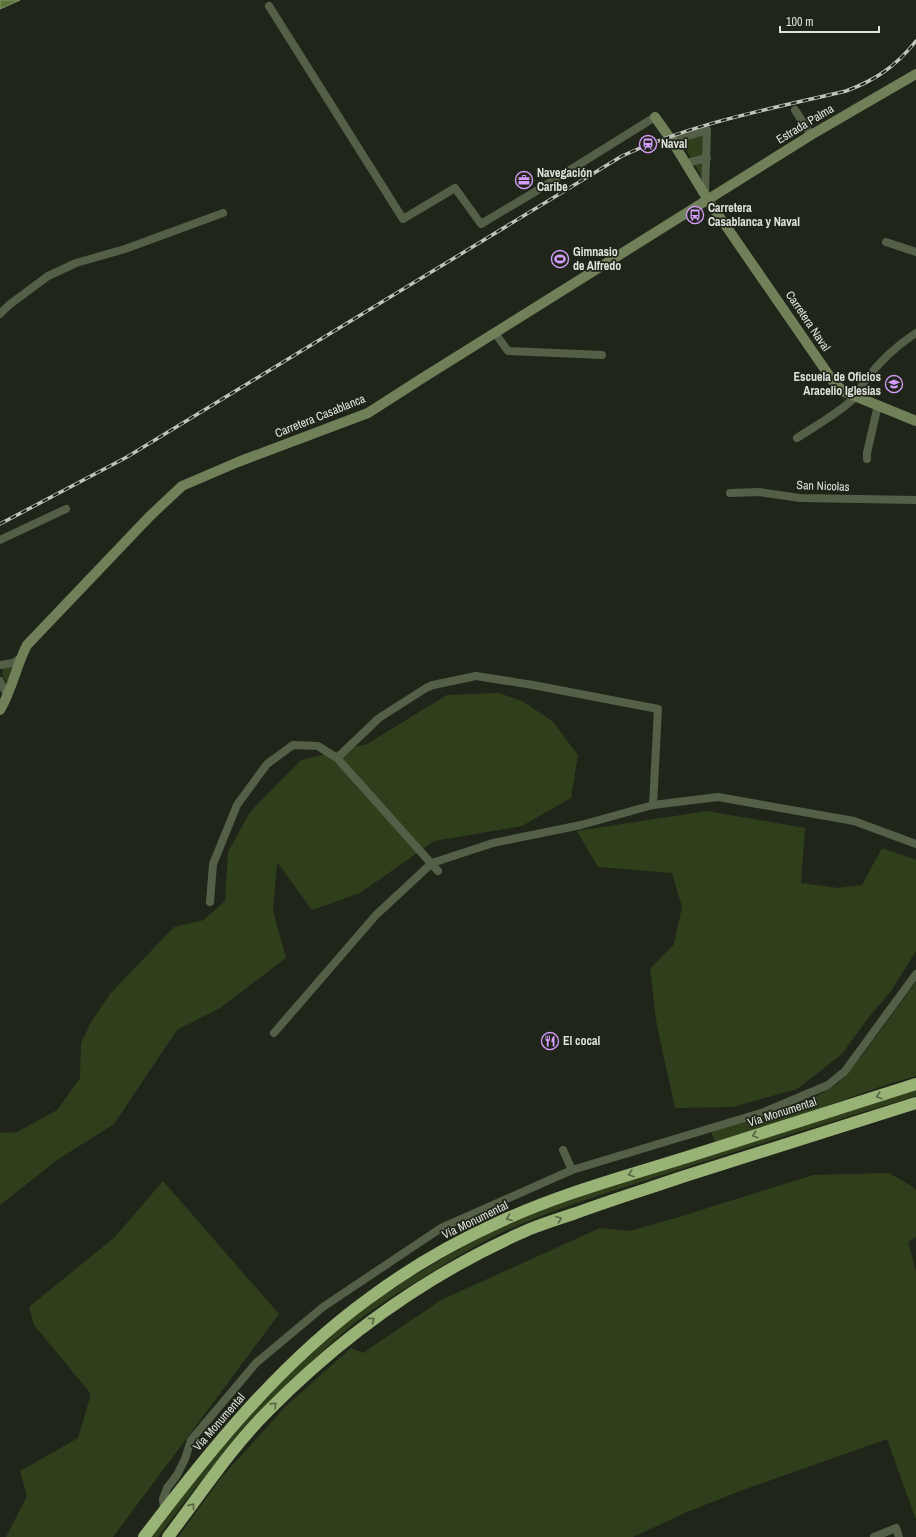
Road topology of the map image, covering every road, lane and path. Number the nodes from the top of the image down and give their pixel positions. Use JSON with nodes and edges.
{"nodes":[{"id":1,"x":269,"y":6,"type":"dead end"},
{"id":2,"x":916,"y":74,"type":"edge"},
{"id":3,"x":795,"y":110,"type":"dead end"},
{"id":4,"x":656,"y":117,"type":"joint"},
{"id":5,"x":811,"y":135,"type":"junction"},
{"id":6,"x":672,"y":141,"type":"junction"},
{"id":7,"x":707,"y":158,"type":"junction"},
{"id":8,"x":686,"y":163,"type":"junction"},
{"id":9,"x":707,"y":197,"type":"junction"},
{"id":10,"x":223,"y":213,"type":"dead end"},
{"id":11,"x":886,"y":242,"type":"dead end"},
{"id":12,"x":916,"y":252,"type":"edge"},
{"id":13,"x":0,"y":314,"type":"edge"},
{"id":14,"x":495,"y":333,"type":"junction"},
{"id":15,"x":916,"y":333,"type":"edge"},
{"id":16,"x":602,"y":355,"type":"dead end"},
{"id":17,"x":856,"y":396,"type":"junction"},
{"id":18,"x":878,"y":405,"type":"junction"},
{"id":19,"x":916,"y":421,"type":"edge"},
{"id":20,"x":797,"y":438,"type":"dead end"},
{"id":21,"x":867,"y":460,"type":"dead end"},
{"id":22,"x":730,"y":493,"type":"dead end"},
{"id":23,"x":916,"y":500,"type":"edge"},
{"id":24,"x":66,"y":509,"type":"dead end"},
{"id":25,"x":0,"y":540,"type":"edge"},
{"id":26,"x":19,"y":659,"type":"junction"},
{"id":27,"x":0,"y":664,"type":"edge"},
{"id":28,"x":0,"y":681,"type":"edge"},
{"id":29,"x":7,"y":695,"type":"junction"},
{"id":30,"x":0,"y":710,"type":"edge"},
{"id":31,"x":337,"y":758,"type":"junction"},
{"id":32,"x":653,"y":805,"type":"junction"},
{"id":33,"x":916,"y":844,"type":"edge"},
{"id":34,"x":432,"y":863,"type":"junction"},
{"id":35,"x":438,"y":871,"type":"dead end"},
{"id":36,"x":210,"y":902,"type":"dead end"},
{"id":37,"x":916,"y":974,"type":"edge"},
{"id":38,"x":274,"y":1033,"type":"dead end"},
{"id":39,"x":916,"y":1084,"type":"edge"},
{"id":40,"x":916,"y":1103,"type":"edge"},
{"id":41,"x":563,"y":1150,"type":"dead end"},
{"id":42,"x":572,"y":1170,"type":"junction"},
{"id":43,"x":164,"y":1510,"type":"junction"},
{"id":44,"x":144,"y":1537,"type":"edge"},
{"id":45,"x":168,"y":1537,"type":"edge"},
{"id":46,"x":874,"y":1537,"type":"edge"},
{"id":47,"x":899,"y":1537,"type":"edge"}],
"edges":[{"from":1,"to":4,"type":"street"},
{"from":2,"to":5,"type":"main road","name":"Estrada Palma"},
{"from":3,"to":5,"type":"street"},
{"from":4,"to":6,"type":"main road","name":"Carretera Naval"},
{"from":5,"to":9,"type":"main road","name":"Estrada Palma"},
{"from":6,"to":7,"type":"street"},
{"from":6,"to":8,"type":"main road","name":"Carretera Naval"},
{"from":7,"to":8,"type":"street"},
{"from":7,"to":9,"type":"street"},
{"from":8,"to":9,"type":"main road","name":"Carretera Naval"},
{"from":9,"to":14,"type":"main road","name":"Carretera Casablanca"},
{"from":9,"to":17,"type":"main road","name":"Carretera Naval"},
{"from":10,"to":13,"type":"street"},
{"from":11,"to":12,"type":"street"},
{"from":14,"to":16,"type":"street"},
{"from":14,"to":26,"type":"main road","name":"Carretera Casablanca"},
{"from":15,"to":17,"type":"street"},
{"from":17,"to":18,"type":"main road","name":"Carretera Naval"},
{"from":17,"to":20,"type":"street"},
{"from":18,"to":19,"type":"main road","name":"Carretera Naval"},
{"from":18,"to":21,"type":"street"},
{"from":22,"to":23,"type":"street","name":"San Nicolas"},
{"from":24,"to":25,"type":"street"},
{"from":26,"to":27,"type":"street"},
{"from":26,"to":29,"type":"main road","name":"Carretera Casablanca"},
{"from":28,"to":29,"type":"street"},
{"from":29,"to":30,"type":"main road","name":"Carretera Casablanca"},
{"from":31,"to":32,"type":"street"},
{"from":31,"to":34,"type":"street"},
{"from":31,"to":36,"type":"street"},
{"from":32,"to":33,"type":"street"},
{"from":32,"to":34,"type":"street"},
{"from":34,"to":35,"type":"street"},
{"from":34,"to":38,"type":"street"},
{"from":37,"to":42,"type":"street"},
{"from":39,"to":43,"type":"highway","name":"Vía Monumental","one_way":true},
{"from":45,"to":40,"type":"highway","one_way":true},
{"from":41,"to":42,"type":"street"},
{"from":42,"to":43,"type":"street"},
{"from":43,"to":44,"type":"highway","name":"Vía Monumental"},
{"from":46,"to":47,"type":"street"}]}
